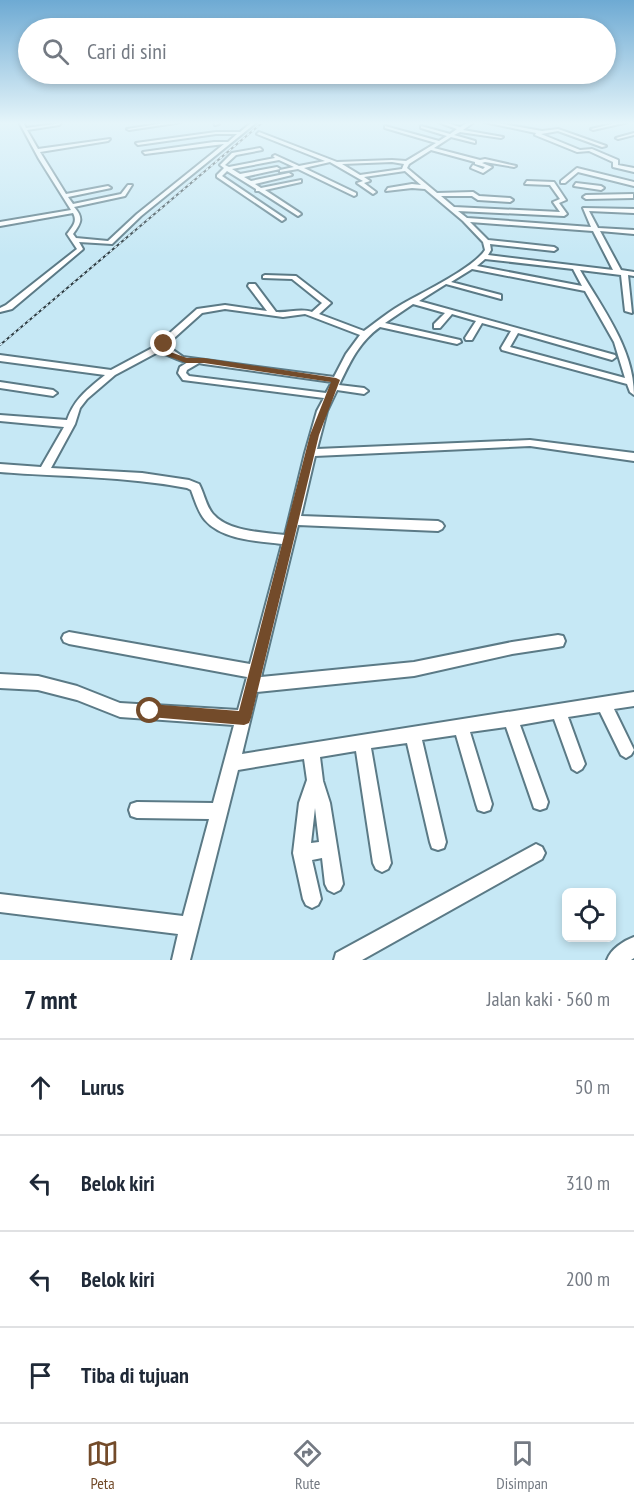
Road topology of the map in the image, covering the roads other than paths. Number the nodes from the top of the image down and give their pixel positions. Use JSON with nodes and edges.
{"nodes":[{"id":1,"x":46,"y":167,"type":"edge"},
{"id":2,"x":199,"y":167,"type":"edge"},
{"id":3,"x":237,"y":167,"type":"edge"},
{"id":4,"x":299,"y":167,"type":"joint"},
{"id":5,"x":342,"y":167,"type":"edge"},
{"id":6,"x":403,"y":167,"type":"edge"},
{"id":7,"x":407,"y":167,"type":"edge"},
{"id":8,"x":473,"y":167,"type":"dead end"},
{"id":9,"x":489,"y":167,"type":"joint"},
{"id":10,"x":226,"y":169,"type":"junction"},
{"id":11,"x":277,"y":169,"type":"junction"},
{"id":12,"x":232,"y":172,"type":"junction"},
{"id":13,"x":509,"y":173,"type":"dead end"},
{"id":14,"x":219,"y":175,"type":"junction"},
{"id":15,"x":289,"y":175,"type":"junction"},
{"id":16,"x":622,"y":175,"type":"dead end"},
{"id":17,"x":240,"y":176,"type":"junction"},
{"id":18,"x":570,"y":176,"type":"junction"},
{"id":19,"x":361,"y":177,"type":"junction"},
{"id":20,"x":630,"y":179,"type":"edge"},
{"id":21,"x":350,"y":181,"type":"dead end"},
{"id":22,"x":342,"y":182,"type":"dead end"},
{"id":23,"x":563,"y":182,"type":"dead end"},
{"id":24,"x":250,"y":183,"type":"junction"},
{"id":25,"x":527,"y":183,"type":"dead end"},
{"id":26,"x":333,"y":184,"type":"junction"},
{"id":27,"x":634,"y":184,"type":"edge"},
{"id":28,"x":576,"y":185,"type":"dead end"},
{"id":29,"x":603,"y":186,"type":"junction"},
{"id":30,"x":425,"y":187,"type":"junction"},
{"id":31,"x":108,"y":188,"type":"dead end"},
{"id":32,"x":131,"y":189,"type":"dead end"},
{"id":33,"x":260,"y":190,"type":"junction"},
{"id":34,"x":388,"y":190,"type":"dead end"},
{"id":35,"x":374,"y":192,"type":"dead end"},
{"id":36,"x":243,"y":193,"type":"junction"},
{"id":37,"x":632,"y":193,"type":"edge"},
{"id":38,"x":354,"y":194,"type":"dead end"},
{"id":39,"x":435,"y":195,"type":"junction"},
{"id":40,"x":64,"y":196,"type":"junction"},
{"id":41,"x":586,"y":196,"type":"dead end"},
{"id":42,"x":609,"y":196,"type":"junction"},
{"id":43,"x":510,"y":200,"type":"dead end"},
{"id":44,"x":73,"y":209,"type":"junction"},
{"id":45,"x":453,"y":209,"type":"junction"},
{"id":46,"x":634,"y":211,"type":"edge"},
{"id":47,"x":298,"y":214,"type":"dead end"},
{"id":48,"x":282,"y":219,"type":"dead end"},
{"id":49,"x":465,"y":220,"type":"junction"},
{"id":50,"x":0,"y":225,"type":"edge"},
{"id":51,"x":596,"y":229,"type":"junction"},
{"id":52,"x":634,"y":232,"type":"edge"},
{"id":53,"x":75,"y":240,"type":"junction"},
{"id":54,"x":486,"y":242,"type":"junction"},
{"id":55,"x":554,"y":249,"type":"dead end"},
{"id":56,"x":484,"y":257,"type":"junction"},
{"id":57,"x":471,"y":267,"type":"junction"},
{"id":58,"x":575,"y":267,"type":"junction"},
{"id":59,"x":621,"y":272,"type":"junction"},
{"id":60,"x":634,"y":274,"type":"edge"},
{"id":61,"x":265,"y":277,"type":"dead end"},
{"id":62,"x":445,"y":282,"type":"junction"},
{"id":63,"x":252,"y":286,"type":"dead end"},
{"id":64,"x":588,"y":289,"type":"junction"},
{"id":65,"x":498,"y":297,"type":"dead end"},
{"id":66,"x":412,"y":301,"type":"junction"},
{"id":67,"x":0,"y":310,"type":"edge"},
{"id":68,"x":629,"y":310,"type":"dead end"},
{"id":69,"x":449,"y":313,"type":"junction"},
{"id":70,"x":274,"y":315,"type":"junction"},
{"id":71,"x":312,"y":315,"type":"junction"},
{"id":72,"x":480,"y":321,"type":"junction"},
{"id":73,"x":379,"y":324,"type":"junction"},
{"id":74,"x":437,"y":326,"type":"dead end"},
{"id":75,"x":514,"y":331,"type":"junction"},
{"id":76,"x":365,"y":334,"type":"junction"},
{"id":77,"x":469,"y":338,"type":"dead end"},
{"id":78,"x":457,"y":342,"type":"dead end"},
{"id":79,"x":157,"y":349,"type":"junction"},
{"id":80,"x":612,"y":357,"type":"dead end"},
{"id":81,"x":0,"y":358,"type":"edge"},
{"id":82,"x":196,"y":360,"type":"junction"},
{"id":83,"x":112,"y":373,"type":"junction"},
{"id":84,"x":630,"y":382,"type":"junction"},
{"id":85,"x":0,"y":385,"type":"edge"},
{"id":86,"x":333,"y":388,"type":"junction"},
{"id":87,"x":364,"y":391,"type":"dead end"},
{"id":88,"x":634,"y":392,"type":"edge"},
{"id":89,"x":53,"y":393,"type":"dead end"},
{"id":90,"x":0,"y":418,"type":"edge"},
{"id":91,"x":70,"y":424,"type":"junction"},
{"id":92,"x":310,"y":453,"type":"junction"},
{"id":93,"x":634,"y":457,"type":"edge"},
{"id":94,"x":0,"y":468,"type":"edge"},
{"id":95,"x":43,"y":472,"type":"junction"},
{"id":96,"x":294,"y":520,"type":"junction"},
{"id":97,"x":438,"y":526,"type":"dead end"},
{"id":98,"x":289,"y":540,"type":"junction"},
{"id":99,"x":69,"y":638,"type":"dead end"},
{"id":100,"x":558,"y":641,"type":"dead end"},
{"id":101,"x":254,"y":679,"type":"junction"},
{"id":102,"x":0,"y":681,"type":"edge"},
{"id":103,"x":634,"y":699,"type":"edge"},
{"id":104,"x":603,"y":703,"type":"junction"},
{"id":105,"x":559,"y":711,"type":"junction"},
{"id":106,"x":244,"y":718,"type":"junction"},
{"id":107,"x":510,"y":718,"type":"junction"},
{"id":108,"x":461,"y":726,"type":"junction"},
{"id":109,"x":413,"y":736,"type":"junction"},
{"id":110,"x":363,"y":744,"type":"junction"},
{"id":111,"x":311,"y":750,"type":"junction"},
{"id":112,"x":626,"y":750,"type":"dead end"},
{"id":113,"x":232,"y":763,"type":"junction"},
{"id":114,"x":577,"y":764,"type":"dead end"},
{"id":115,"x":315,"y":781,"type":"junction"},
{"id":116,"x":540,"y":802,"type":"dead end"},
{"id":117,"x":484,"y":804,"type":"dead end"},
{"id":118,"x":137,"y":810,"type":"dead end"},
{"id":119,"x":219,"y":812,"type":"junction"},
{"id":120,"x":438,"y":842,"type":"dead end"},
{"id":121,"x":327,"y":849,"type":"junction"},
{"id":122,"x":302,"y":853,"type":"junction"},
{"id":123,"x":536,"y":853,"type":"dead end"},
{"id":124,"x":382,"y":863,"type":"dead end"},
{"id":125,"x":334,"y":884,"type":"dead end"},
{"id":126,"x":312,"y":898,"type":"dead end"},
{"id":127,"x":0,"y":903,"type":"edge"},
{"id":128,"x":189,"y":926,"type":"junction"},
{"id":129,"x":634,"y":946,"type":"edge"},
{"id":130,"x":181,"y":960,"type":"edge"},
{"id":131,"x":343,"y":960,"type":"edge"},
{"id":132,"x":615,"y":960,"type":"edge"}],
"edges":[{"from":1,"to":40,"type":"street"},
{"from":2,"to":53,"type":"street"},
{"from":3,"to":10,"type":"street"},
{"from":4,"to":11,"type":"street"},
{"from":4,"to":26,"type":"street"},
{"from":5,"to":19,"type":"street"},
{"from":6,"to":19,"type":"street"},
{"from":7,"to":30,"type":"street"},
{"from":8,"to":9,"type":"street"},
{"from":9,"to":13,"type":"street"},
{"from":10,"to":12,"type":"street"},
{"from":10,"to":14,"type":"street"},
{"from":11,"to":15,"type":"street"},
{"from":11,"to":17,"type":"street"},
{"from":12,"to":14,"type":"street"},
{"from":12,"to":17,"type":"street"},
{"from":14,"to":36,"type":"street"},
{"from":15,"to":24,"type":"street"},
{"from":15,"to":33,"type":"street"},
{"from":16,"to":20,"type":"street"},
{"from":17,"to":24,"type":"street"},
{"from":18,"to":20,"type":"street"},
{"from":18,"to":23,"type":"street"},
{"from":18,"to":29,"type":"street"},
{"from":19,"to":21,"type":"street"},
{"from":19,"to":35,"type":"street"},
{"from":20,"to":27,"type":"street"},
{"from":22,"to":26,"type":"street"},
{"from":24,"to":33,"type":"street"},
{"from":25,"to":45,"type":"street"},
{"from":26,"to":38,"type":"street"},
{"from":28,"to":29,"type":"street"},
{"from":29,"to":37,"type":"street"},
{"from":29,"to":42,"type":"street"},
{"from":30,"to":34,"type":"street"},
{"from":30,"to":39,"type":"street"},
{"from":31,"to":40,"type":"street"},
{"from":32,"to":44,"type":"street"},
{"from":33,"to":36,"type":"street"},
{"from":33,"to":47,"type":"street"},
{"from":36,"to":48,"type":"street"},
{"from":37,"to":42,"type":"street"},
{"from":39,"to":43,"type":"street"},
{"from":39,"to":45,"type":"street"},
{"from":40,"to":44,"type":"street"},
{"from":41,"to":42,"type":"street"},
{"from":44,"to":50,"type":"street"},
{"from":44,"to":53,"type":"street"},
{"from":45,"to":49,"type":"street"},
{"from":46,"to":51,"type":"street"},
{"from":49,"to":51,"type":"street"},
{"from":49,"to":54,"type":"street"},
{"from":51,"to":52,"type":"street"},
{"from":51,"to":59,"type":"street"},
{"from":53,"to":67,"type":"street"},
{"from":54,"to":55,"type":"street"},
{"from":54,"to":56,"type":"street"},
{"from":56,"to":57,"type":"street"},
{"from":56,"to":58,"type":"street"},
{"from":57,"to":62,"type":"street"},
{"from":57,"to":64,"type":"street"},
{"from":58,"to":59,"type":"street"},
{"from":58,"to":64,"type":"street"},
{"from":59,"to":60,"type":"street"},
{"from":59,"to":68,"type":"street"},
{"from":61,"to":71,"type":"street"},
{"from":62,"to":65,"type":"street"},
{"from":62,"to":66,"type":"street"},
{"from":63,"to":70,"type":"street"},
{"from":64,"to":84,"type":"street"},
{"from":66,"to":69,"type":"street"},
{"from":66,"to":73,"type":"street"},
{"from":69,"to":72,"type":"street"},
{"from":69,"to":74,"type":"street"},
{"from":70,"to":71,"type":"street"},
{"from":70,"to":79,"type":"street"},
{"from":71,"to":76,"type":"street"},
{"from":72,"to":75,"type":"street"},
{"from":72,"to":77,"type":"street"},
{"from":73,"to":76,"type":"street"},
{"from":73,"to":78,"type":"street"},
{"from":75,"to":80,"type":"street"},
{"from":75,"to":84,"type":"street"},
{"from":76,"to":86,"type":"street"},
{"from":79,"to":82,"type":"street"},
{"from":79,"to":83,"type":"street"},
{"from":81,"to":83,"type":"street"},
{"from":82,"to":86,"type":"street"},
{"from":82,"to":86,"type":"street"},
{"from":83,"to":91,"type":"street"},
{"from":84,"to":88,"type":"street"},
{"from":85,"to":89,"type":"street"},
{"from":86,"to":87,"type":"street"},
{"from":86,"to":92,"type":"street"},
{"from":90,"to":91,"type":"street"},
{"from":91,"to":95,"type":"street"},
{"from":92,"to":93,"type":"street"},
{"from":92,"to":96,"type":"street"},
{"from":94,"to":95,"type":"street"},
{"from":95,"to":98,"type":"street"},
{"from":96,"to":97,"type":"street"},
{"from":96,"to":98,"type":"street"},
{"from":98,"to":101,"type":"street"},
{"from":99,"to":101,"type":"street"},
{"from":100,"to":101,"type":"street"},
{"from":101,"to":106,"type":"street"},
{"from":102,"to":106,"type":"street"},
{"from":103,"to":104,"type":"street"},
{"from":104,"to":105,"type":"street"},
{"from":104,"to":112,"type":"street"},
{"from":105,"to":107,"type":"street"},
{"from":105,"to":114,"type":"street"},
{"from":106,"to":113,"type":"street"},
{"from":107,"to":108,"type":"street"},
{"from":107,"to":116,"type":"street"},
{"from":108,"to":109,"type":"street"},
{"from":108,"to":117,"type":"street"},
{"from":109,"to":110,"type":"street"},
{"from":109,"to":120,"type":"street"},
{"from":110,"to":111,"type":"street"},
{"from":110,"to":124,"type":"street"},
{"from":111,"to":113,"type":"street"},
{"from":111,"to":115,"type":"street"},
{"from":113,"to":119,"type":"street"},
{"from":115,"to":121,"type":"street"},
{"from":115,"to":122,"type":"street"},
{"from":118,"to":119,"type":"street"},
{"from":119,"to":128,"type":"street"},
{"from":121,"to":122,"type":"street"},
{"from":121,"to":125,"type":"street"},
{"from":122,"to":126,"type":"street"},
{"from":123,"to":131,"type":"street"},
{"from":127,"to":128,"type":"street"},
{"from":128,"to":130,"type":"street"},
{"from":129,"to":132,"type":"street"}]}
